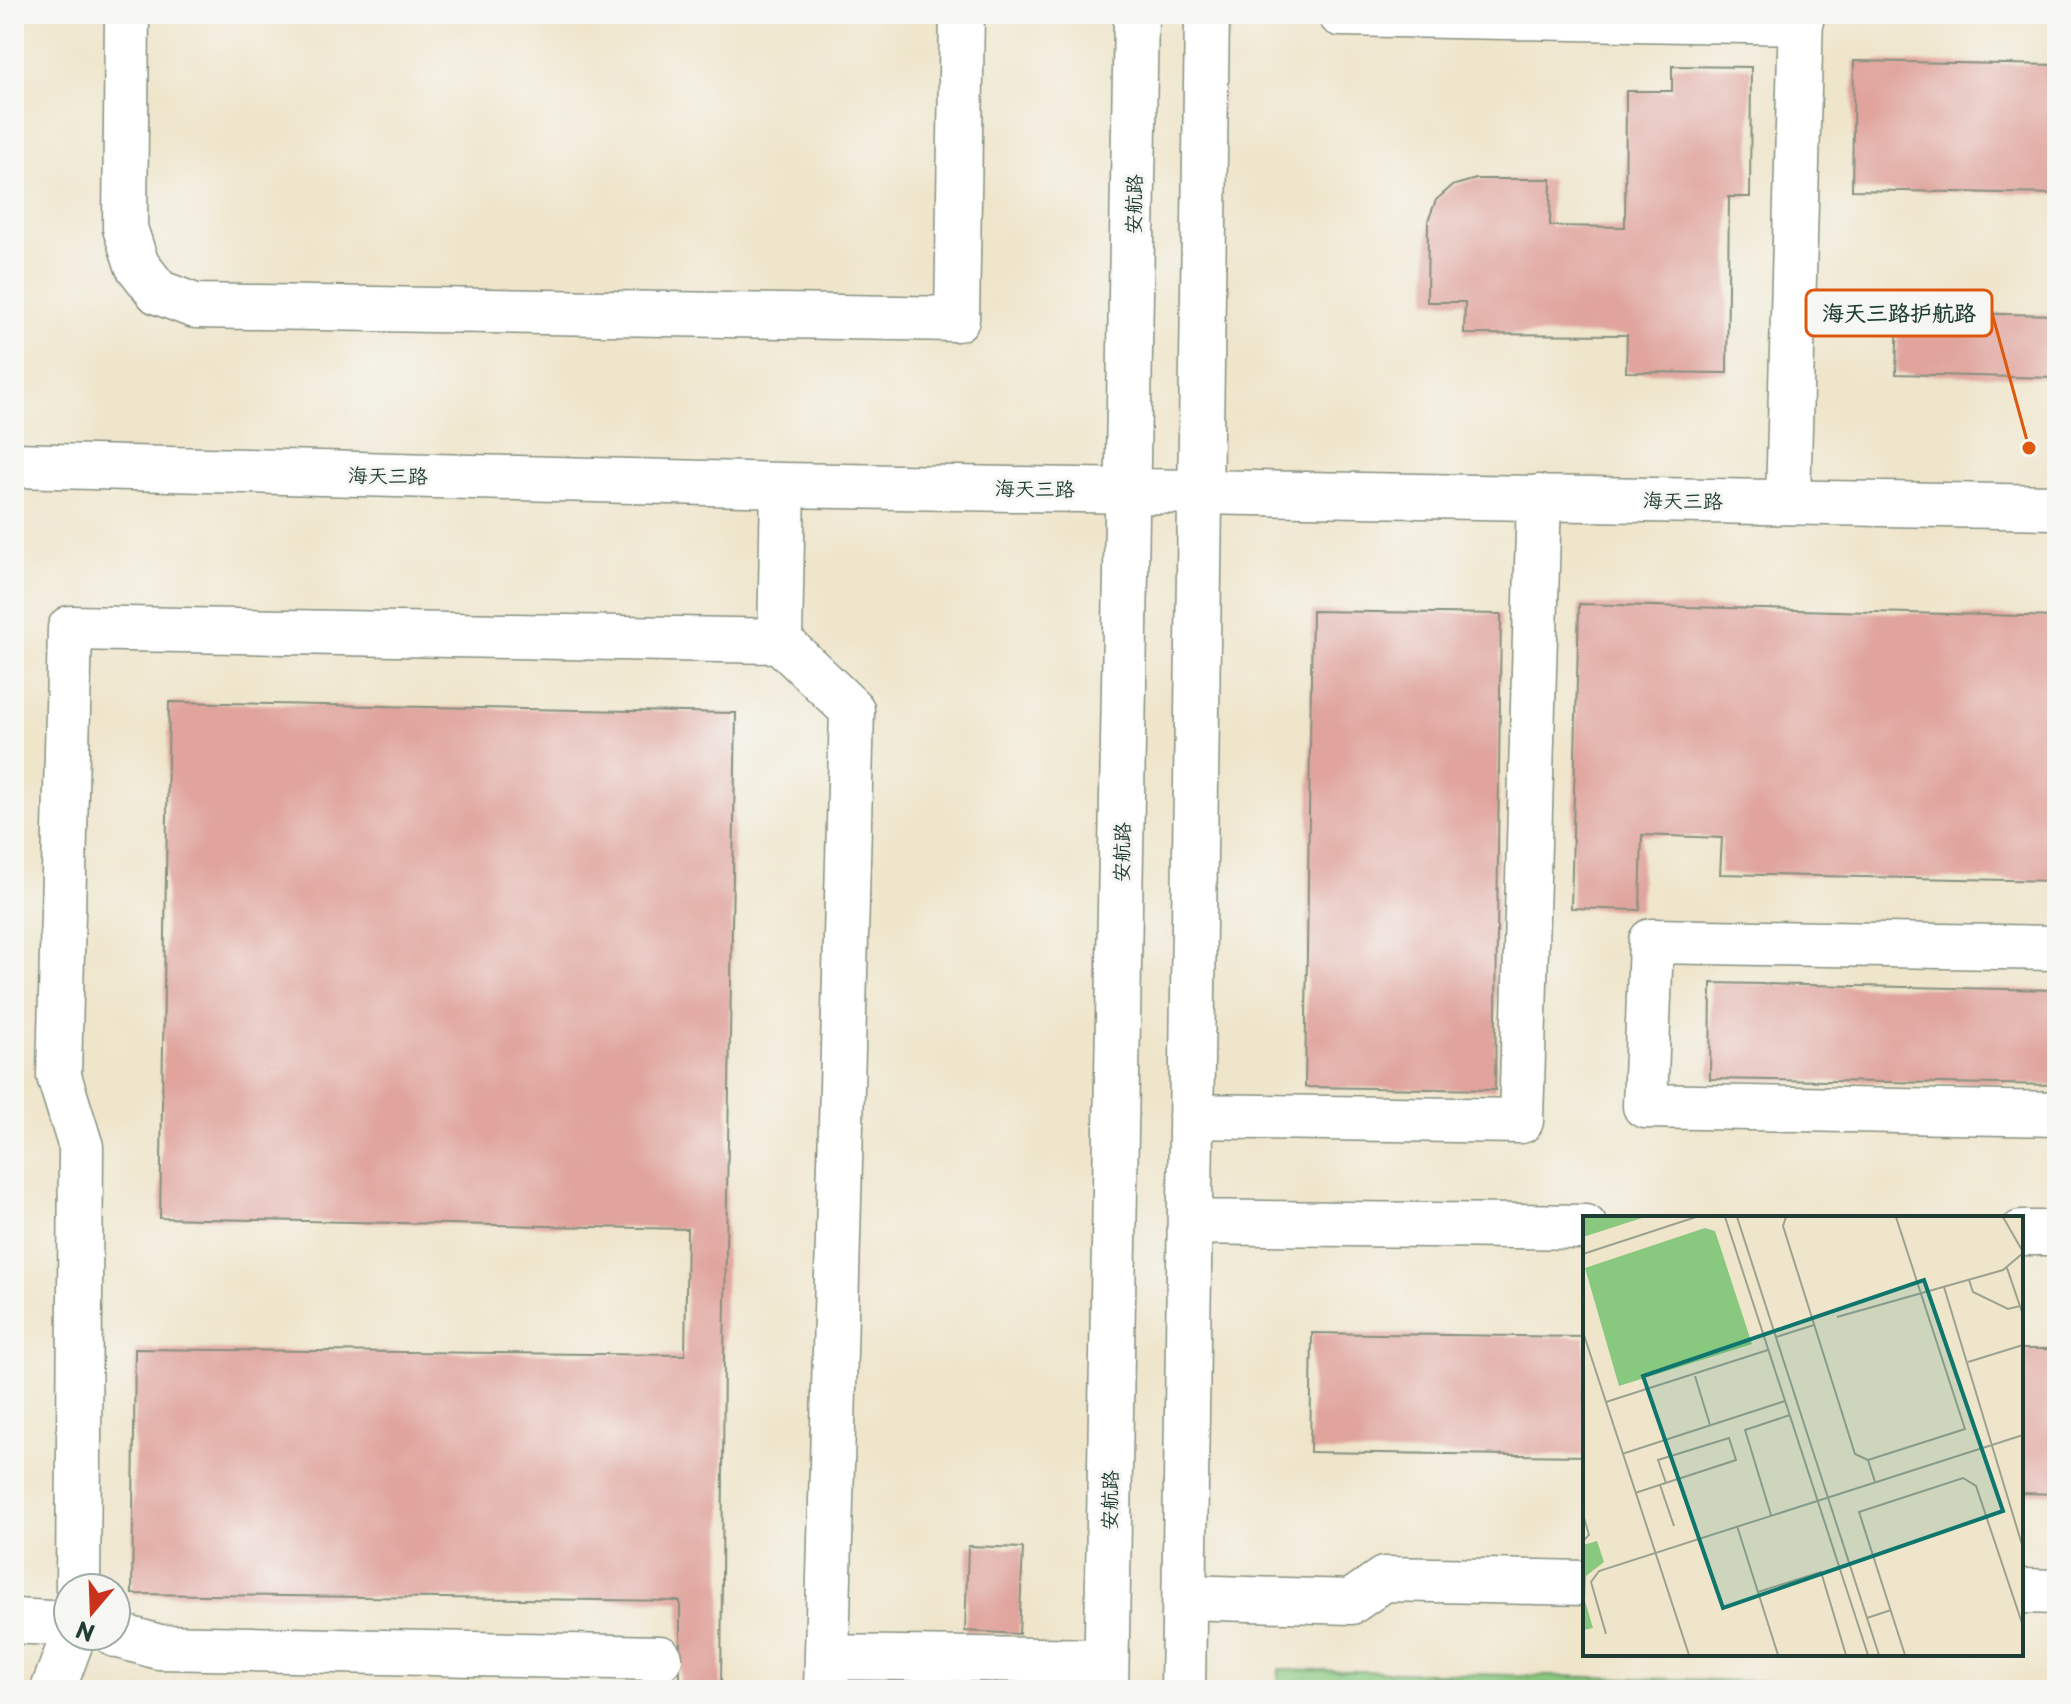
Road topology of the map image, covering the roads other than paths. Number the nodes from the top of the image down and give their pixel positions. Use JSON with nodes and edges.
{"nodes":[{"id":1,"x":127,"y":14,"type":"edge"},
{"id":2,"x":962,"y":14,"type":"edge"},
{"id":3,"x":1136,"y":14,"type":"edge"},
{"id":4,"x":1207,"y":14,"type":"edge"},
{"id":5,"x":1340,"y":14,"type":"edge"},
{"id":6,"x":1801,"y":18,"type":"edge"},
{"id":7,"x":14,"y":465,"type":"edge"},
{"id":8,"x":783,"y":485,"type":"junction"},
{"id":9,"x":1128,"y":490,"type":"junction"},
{"id":10,"x":1199,"y":491,"type":"junction"},
{"id":11,"x":1539,"y":497,"type":"junction"},
{"id":12,"x":1788,"y":501,"type":"junction"},
{"id":13,"x":2057,"y":507,"type":"edge"},
{"id":14,"x":780,"y":641,"type":"junction"},
{"id":15,"x":2057,"y":948,"type":"edge"},
{"id":16,"x":2057,"y":1114,"type":"edge"},
{"id":17,"x":1191,"y":1116,"type":"junction"},
{"id":18,"x":1190,"y":1222,"type":"junction"},
{"id":19,"x":1583,"y":1227,"type":"edge"},
{"id":20,"x":2023,"y":1233,"type":"edge"},
{"id":21,"x":2057,"y":1233,"type":"edge"},
{"id":22,"x":78,"y":1572,"type":"edge"},
{"id":23,"x":1583,"y":1583,"type":"edge"},
{"id":24,"x":2023,"y":1591,"type":"edge"},
{"id":25,"x":2057,"y":1592,"type":"edge"},
{"id":26,"x":1185,"y":1597,"type":"junction"},
{"id":27,"x":14,"y":1621,"type":"edge"},
{"id":28,"x":52,"y":1623,"type":"edge"},
{"id":29,"x":132,"y":1639,"type":"edge"},
{"id":30,"x":67,"y":1652,"type":"edge"},
{"id":31,"x":660,"y":1658,"type":"dead end"},
{"id":32,"x":826,"y":1674,"type":"edge"},
{"id":33,"x":1106,"y":1676,"type":"edge"},
{"id":34,"x":53,"y":1690,"type":"edge"},
{"id":35,"x":1183,"y":1690,"type":"edge"}],
"edges":[{"from":1,"to":2,"type":"street"},
{"from":3,"to":9,"type":"street","name":"安航路"},
{"from":4,"to":10,"type":"street"},
{"from":5,"to":6,"type":"street"},
{"from":6,"to":12,"type":"street"},
{"from":7,"to":8,"type":"street","name":"海天三路"},
{"from":8,"to":9,"type":"street","name":"海天三路"},
{"from":8,"to":14,"type":"street"},
{"from":9,"to":10,"type":"street","name":"海天三路"},
{"from":9,"to":33,"type":"street","name":"安航路"},
{"from":10,"to":11,"type":"street","name":"海天三路"},
{"from":10,"to":17,"type":"street"},
{"from":11,"to":12,"type":"street","name":"海天三路"},
{"from":11,"to":17,"type":"street"},
{"from":12,"to":13,"type":"street","name":"海天三路"},
{"from":14,"to":22,"type":"street"},
{"from":14,"to":32,"type":"street"},
{"from":15,"to":16,"type":"street"},
{"from":17,"to":18,"type":"street"},
{"from":18,"to":19,"type":"street"},
{"from":18,"to":26,"type":"street"},
{"from":20,"to":21,"type":"street"},
{"from":23,"to":26,"type":"street"},
{"from":24,"to":25,"type":"street"},
{"from":26,"to":35,"type":"street"},
{"from":27,"to":28,"type":"street"},
{"from":29,"to":31,"type":"street"},
{"from":30,"to":34,"type":"street"},
{"from":32,"to":33,"type":"street"}]}
